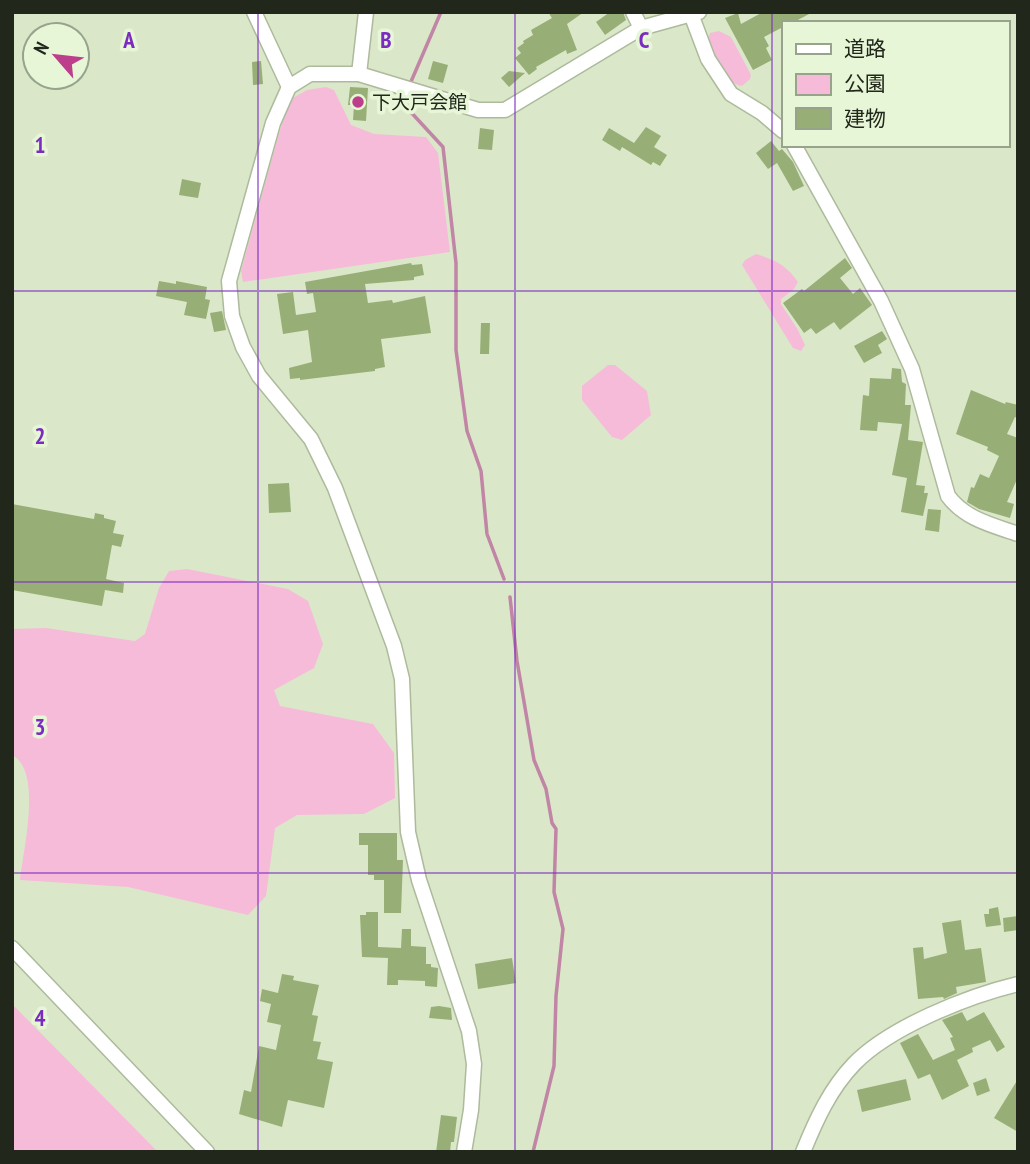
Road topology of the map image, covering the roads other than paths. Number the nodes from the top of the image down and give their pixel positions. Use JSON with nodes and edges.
{"nodes":[{"id":1,"x":254,"y":12,"type":"edge"},
{"id":2,"x":366,"y":12,"type":"edge"},
{"id":3,"x":633,"y":12,"type":"edge"},
{"id":4,"x":695,"y":13,"type":"edge"},
{"id":5,"x":641,"y":28,"type":"junction"},
{"id":6,"x":359,"y":74,"type":"junction"},
{"id":7,"x":289,"y":87,"type":"junction"},
{"id":8,"x":782,"y":130,"type":"edge"},
{"id":9,"x":795,"y":147,"type":"edge"},
{"id":10,"x":1018,"y":534,"type":"edge"},
{"id":11,"x":12,"y":948,"type":"edge"},
{"id":12,"x":1018,"y":985,"type":"edge"},
{"id":13,"x":207,"y":1152,"type":"edge"},
{"id":14,"x":464,"y":1152,"type":"edge"},
{"id":15,"x":803,"y":1152,"type":"edge"}],
"edges":[{"from":1,"to":7,"type":"street"},
{"from":2,"to":6,"type":"street"},
{"from":3,"to":5,"type":"street"},
{"from":4,"to":5,"type":"street"},
{"from":4,"to":8,"type":"street"},
{"from":5,"to":6,"type":"street"},
{"from":6,"to":7,"type":"street"},
{"from":7,"to":14,"type":"street"},
{"from":9,"to":10,"type":"street"},
{"from":11,"to":13,"type":"street"},
{"from":12,"to":15,"type":"street"}]}
